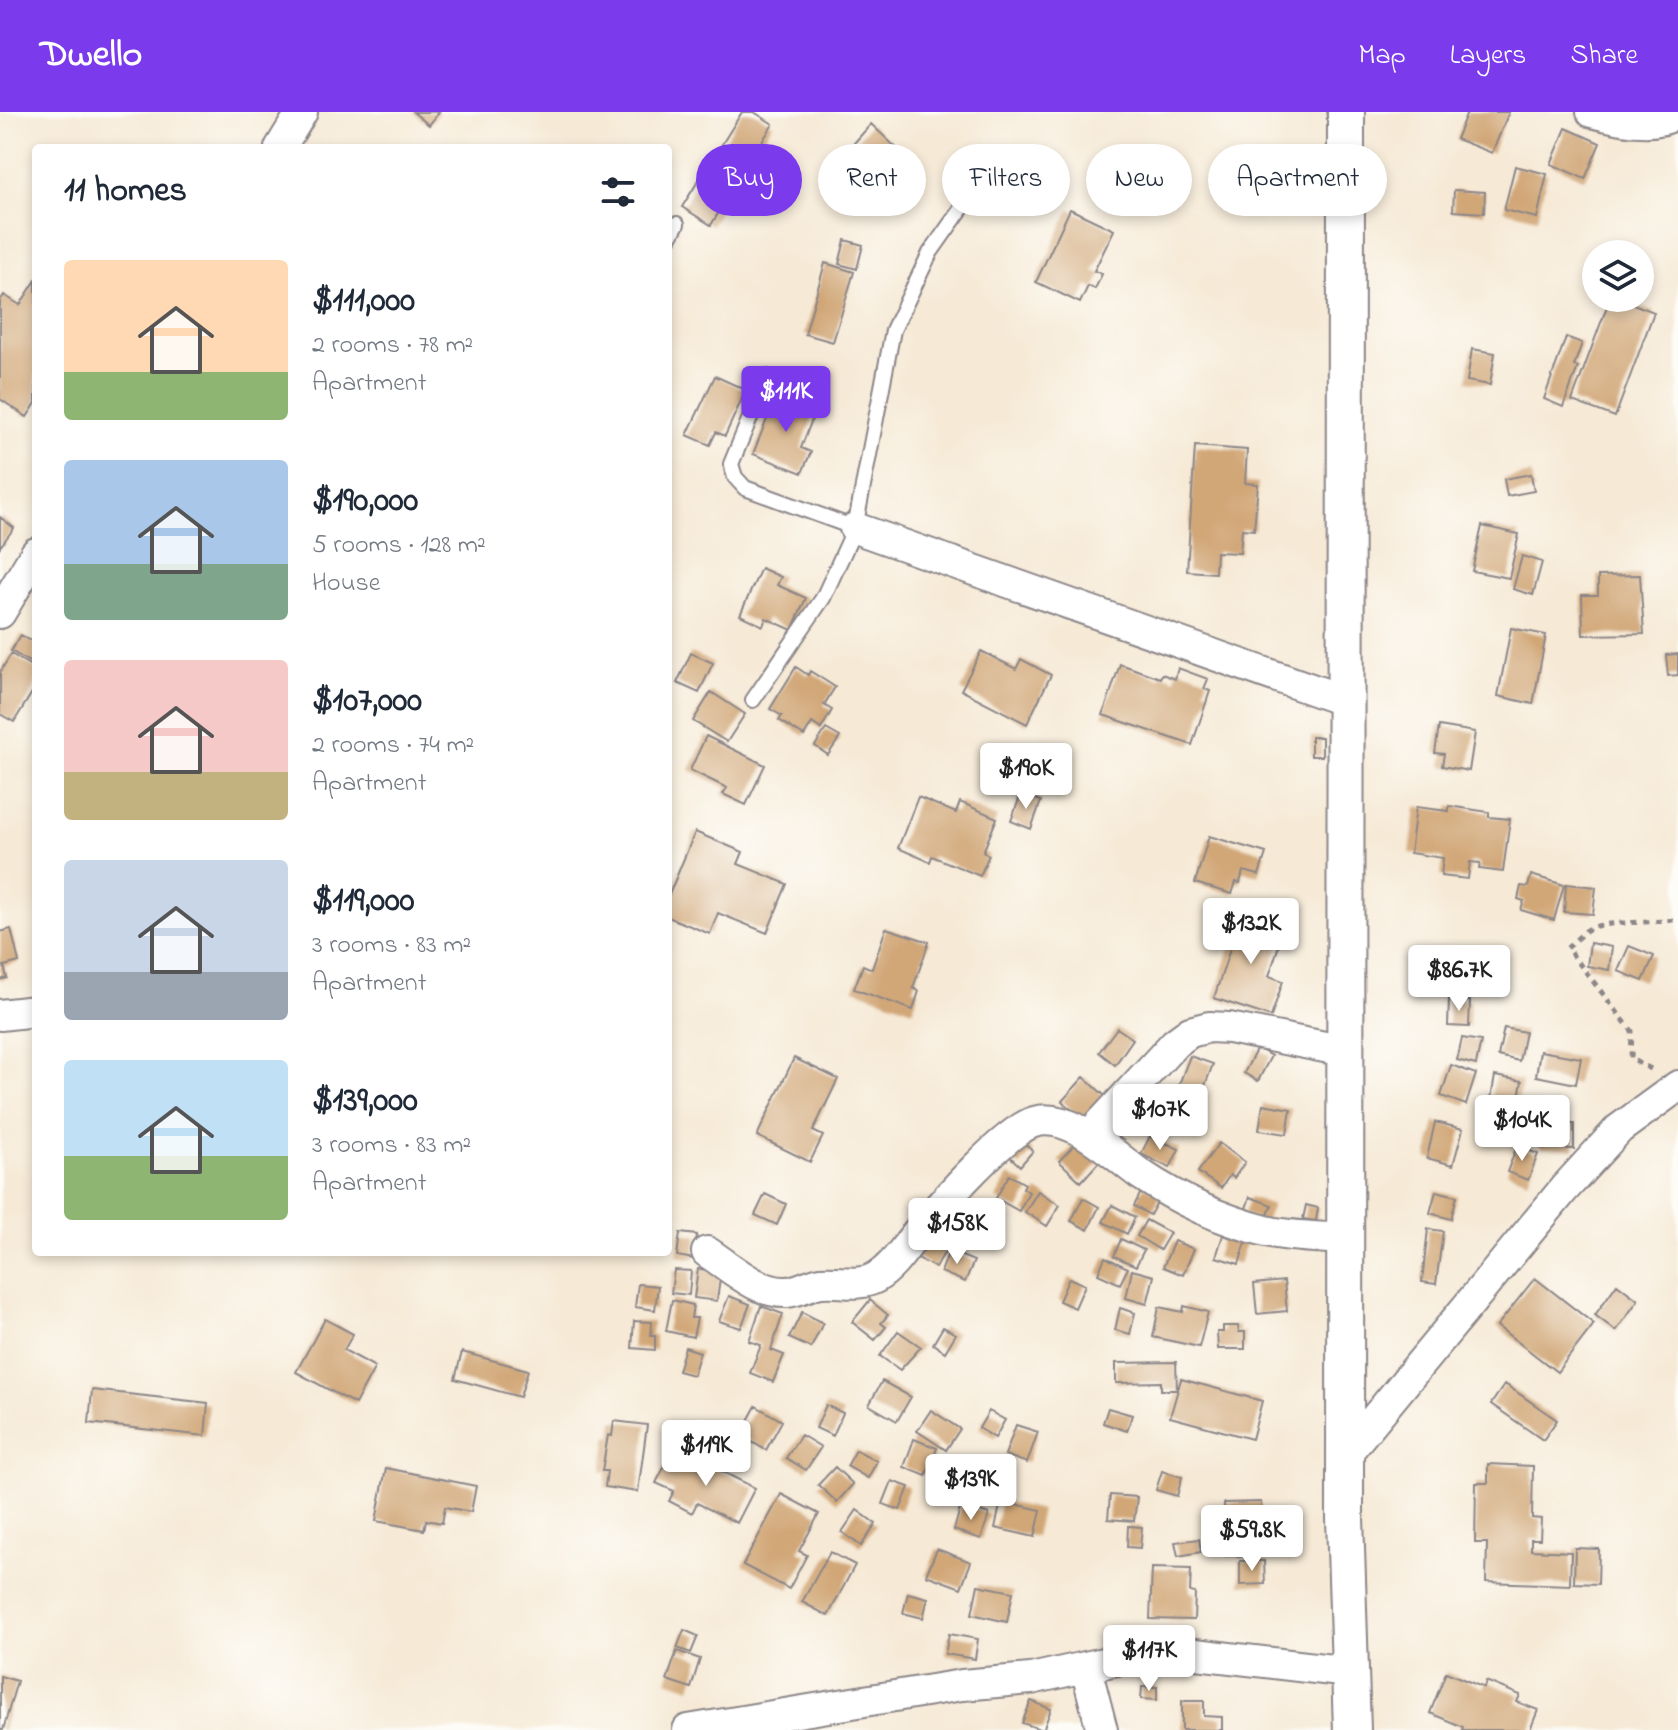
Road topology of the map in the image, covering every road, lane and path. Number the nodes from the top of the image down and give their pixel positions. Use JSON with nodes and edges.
{"nodes":[{"id":1,"x":302,"y":112,"type":"edge"},
{"id":2,"x":1346,"y":112,"type":"edge"},
{"id":3,"x":1592,"y":112,"type":"edge"},
{"id":4,"x":1678,"y":113,"type":"edge"},
{"id":5,"x":282,"y":144,"type":"edge"},
{"id":6,"x":956,"y":216,"type":"edge"},
{"id":7,"x":677,"y":224,"type":"dead end"},
{"id":8,"x":672,"y":233,"type":"edge"},
{"id":9,"x":767,"y":377,"type":"dead end"},
{"id":10,"x":855,"y":528,"type":"junction"},
{"id":11,"x":32,"y":560,"type":"edge"},
{"id":12,"x":0,"y":613,"type":"edge"},
{"id":13,"x":753,"y":700,"type":"dead end"},
{"id":14,"x":1345,"y":701,"type":"junction"},
{"id":15,"x":1678,"y":919,"type":"edge"},
{"id":16,"x":32,"y":1011,"type":"edge"},
{"id":17,"x":0,"y":1015,"type":"edge"},
{"id":18,"x":1345,"y":1051,"type":"junction"},
{"id":19,"x":1666,"y":1078,"type":"edge"},
{"id":20,"x":1089,"y":1136,"type":"junction"},
{"id":21,"x":1345,"y":1239,"type":"junction"},
{"id":22,"x":707,"y":1252,"type":"dead end"},
{"id":23,"x":1345,"y":1455,"type":"junction"},
{"id":24,"x":1086,"y":1668,"type":"junction"},
{"id":25,"x":1349,"y":1672,"type":"junction"},
{"id":26,"x":688,"y":1730,"type":"edge"},
{"id":27,"x":1102,"y":1730,"type":"edge"},
{"id":28,"x":1352,"y":1730,"type":"edge"}],
"edges":[{"from":1,"to":5,"type":"street"},
{"from":2,"to":14,"type":"street"},
{"from":3,"to":4,"type":"street"},
{"from":6,"to":10,"type":"lane"},
{"from":7,"to":8,"type":"lane"},
{"from":9,"to":10,"type":"lane"},
{"from":10,"to":13,"type":"lane"},
{"from":10,"to":14,"type":"street"},
{"from":11,"to":12,"type":"street"},
{"from":14,"to":18,"type":"street"},
{"from":15,"to":19,"type":"path"},
{"from":16,"to":17,"type":"street"},
{"from":18,"to":20,"type":"street"},
{"from":18,"to":21,"type":"street"},
{"from":19,"to":23,"type":"street"},
{"from":20,"to":21,"type":"street"},
{"from":20,"to":22,"type":"street"},
{"from":21,"to":23,"type":"street"},
{"from":23,"to":25,"type":"street"},
{"from":24,"to":25,"type":"street"},
{"from":24,"to":26,"type":"street"},
{"from":24,"to":27,"type":"street"},
{"from":25,"to":28,"type":"street"}]}
